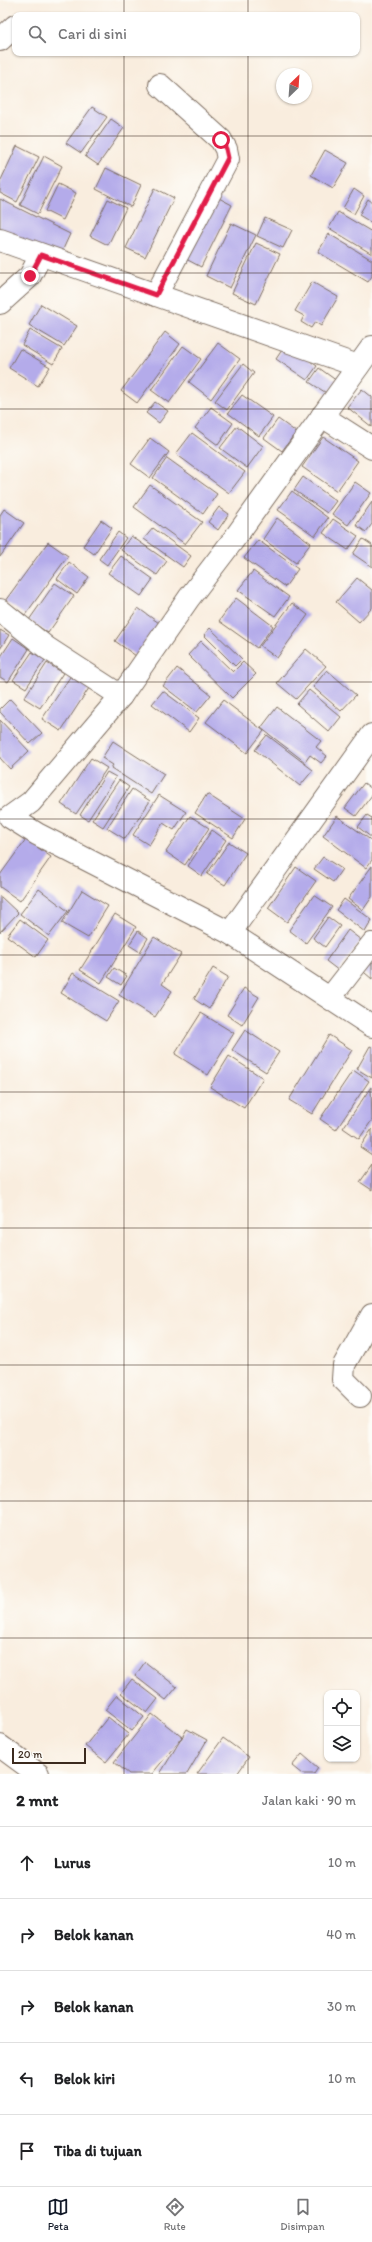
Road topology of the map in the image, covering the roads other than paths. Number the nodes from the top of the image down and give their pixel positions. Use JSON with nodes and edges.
{"nodes":[{"id":1,"x":12,"y":29,"type":"edge"},
{"id":2,"x":0,"y":40,"type":"edge"},
{"id":3,"x":160,"y":85,"type":"dead end"},
{"id":4,"x":0,"y":240,"type":"edge"},
{"id":5,"x":41,"y":255,"type":"junction"},
{"id":6,"x":156,"y":295,"type":"junction"},
{"id":7,"x":0,"y":303,"type":"edge"},
{"id":8,"x":372,"y":347,"type":"edge"},
{"id":9,"x":358,"y":366,"type":"junction"},
{"id":10,"x":322,"y":416,"type":"junction"},
{"id":11,"x":372,"y":448,"type":"edge"},
{"id":12,"x":0,"y":610,"type":"edge"},
{"id":13,"x":121,"y":696,"type":"junction"},
{"id":14,"x":372,"y":734,"type":"edge"},
{"id":15,"x":5,"y":817,"type":"edge"},
{"id":16,"x":230,"y":933,"type":"junction"},
{"id":17,"x":372,"y":944,"type":"edge"},
{"id":18,"x":330,"y":998,"type":"junction"},
{"id":19,"x":372,"y":1026,"type":"edge"},
{"id":20,"x":372,"y":1316,"type":"edge"},
{"id":21,"x":360,"y":1396,"type":"dead end"},
{"id":22,"x":0,"y":1746,"type":"edge"},
{"id":23,"x":38,"y":1774,"type":"edge"}],
"edges":[{"from":1,"to":2,"type":"street"},
{"from":3,"to":6,"type":"street"},
{"from":4,"to":5,"type":"street"},
{"from":5,"to":6,"type":"street"},
{"from":5,"to":7,"type":"street"},
{"from":6,"to":9,"type":"street"},
{"from":8,"to":9,"type":"street"},
{"from":9,"to":10,"type":"street"},
{"from":10,"to":11,"type":"street"},
{"from":10,"to":13,"type":"street"},
{"from":12,"to":13,"type":"street"},
{"from":13,"to":15,"type":"street"},
{"from":14,"to":16,"type":"street"},
{"from":15,"to":16,"type":"street"},
{"from":16,"to":18,"type":"street"},
{"from":17,"to":18,"type":"street"},
{"from":18,"to":19,"type":"street"},
{"from":20,"to":21,"type":"street"},
{"from":22,"to":23,"type":"street"}]}
